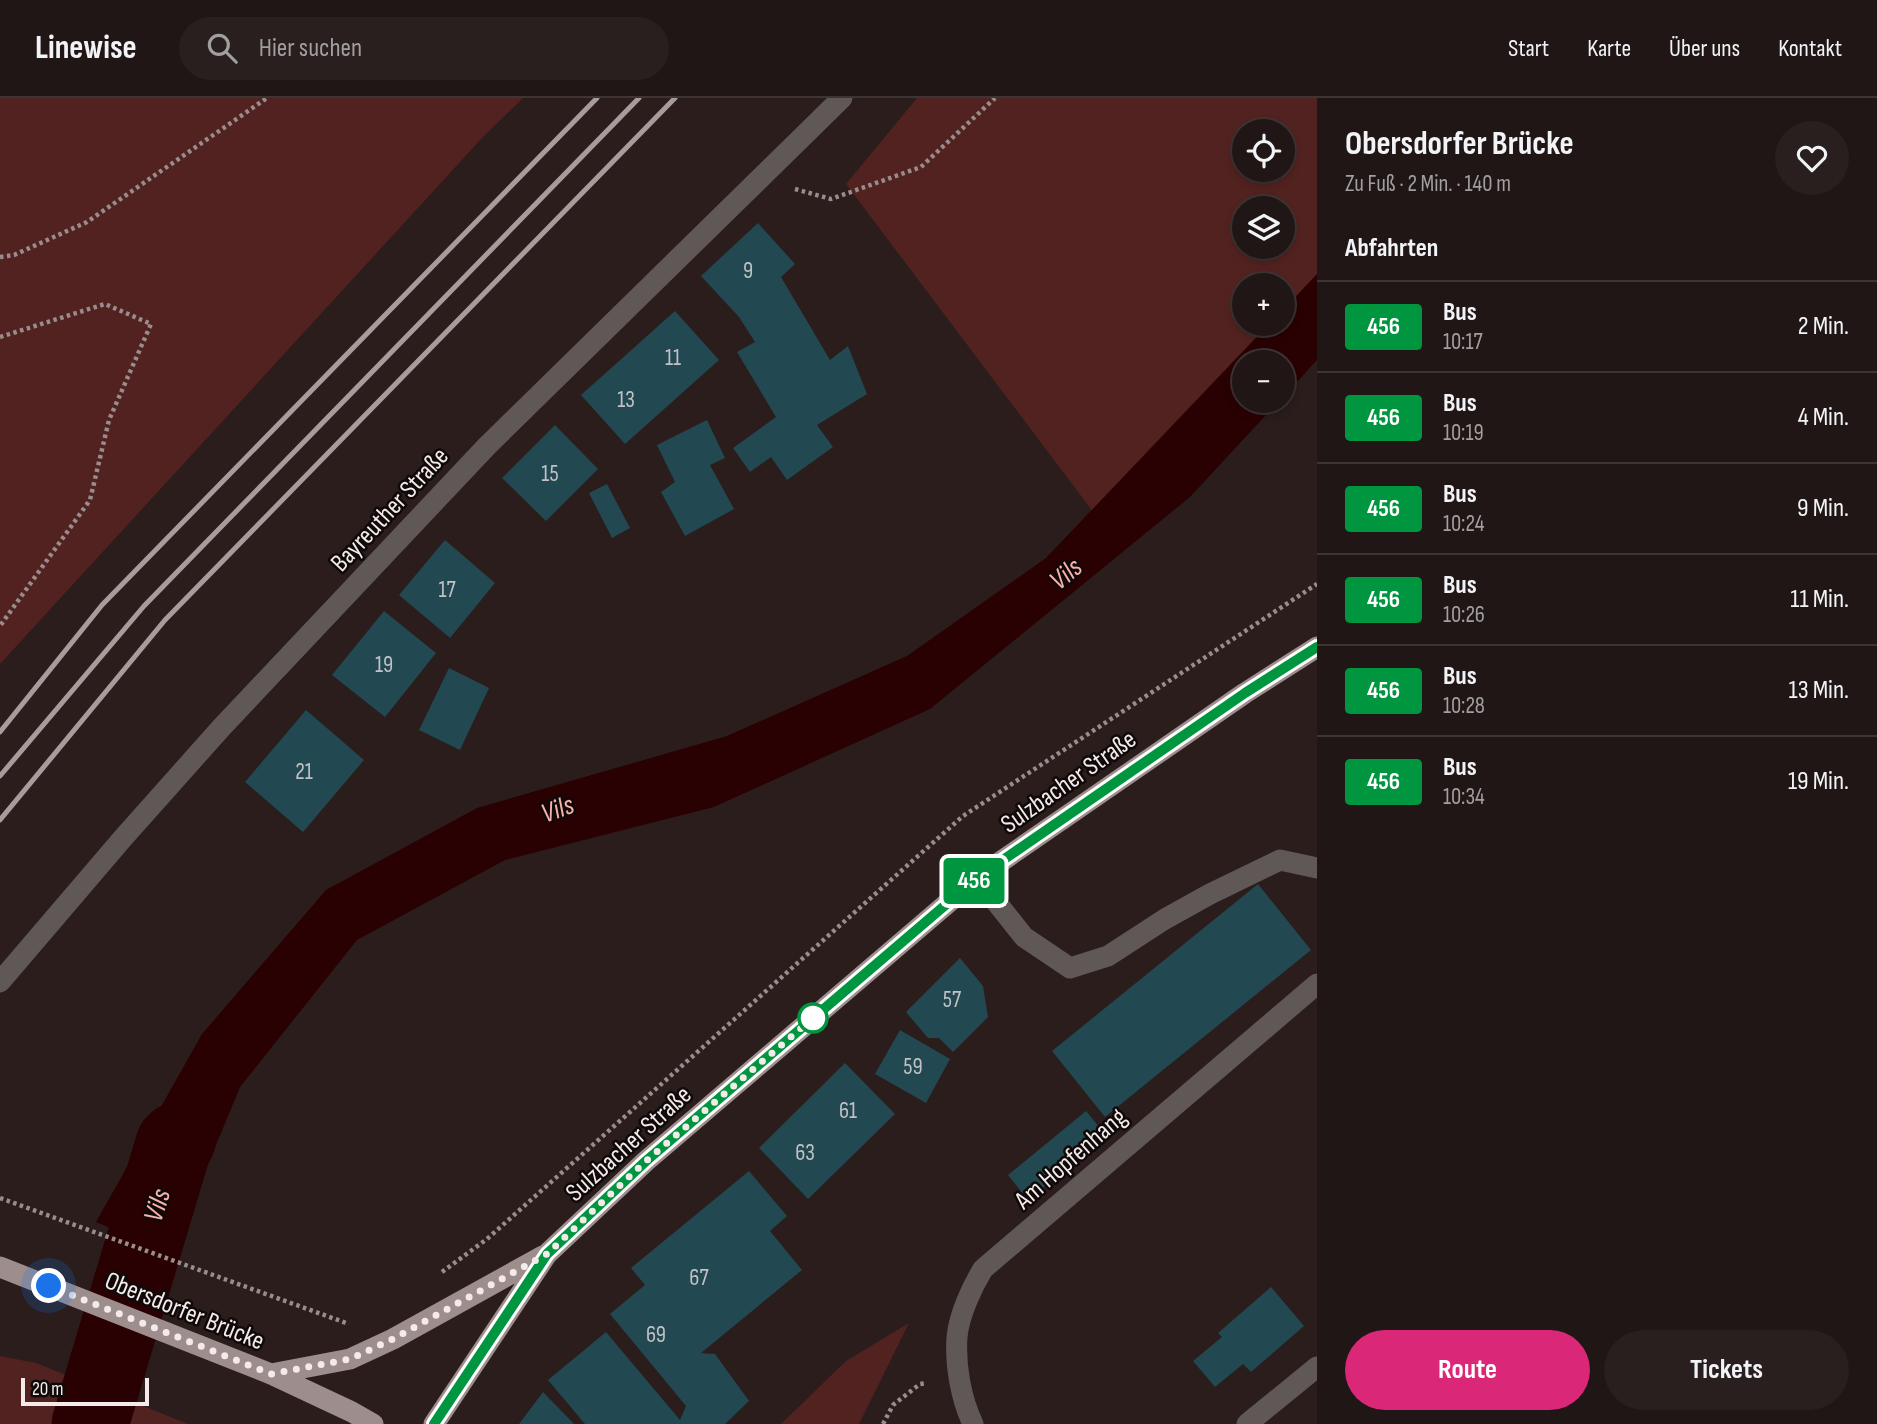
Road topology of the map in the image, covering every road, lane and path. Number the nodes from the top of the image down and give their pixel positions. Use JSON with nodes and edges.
{"nodes":[{"id":1,"x":267,"y":98,"type":"edge"},
{"id":2,"x":842,"y":98,"type":"edge"},
{"id":3,"x":995,"y":98,"type":"edge"},
{"id":4,"x":760,"y":179,"type":"junction"},
{"id":5,"x":0,"y":257,"type":"edge"},
{"id":6,"x":0,"y":337,"type":"edge"},
{"id":7,"x":1317,"y":584,"type":"edge"},
{"id":8,"x":0,"y":626,"type":"edge"},
{"id":9,"x":1317,"y":647,"type":"edge"},
{"id":10,"x":1317,"y":868,"type":"edge"},
{"id":11,"x":977,"y":878,"type":"junction"},
{"id":12,"x":0,"y":982,"type":"edge"},
{"id":13,"x":1317,"y":984,"type":"edge"},
{"id":14,"x":0,"y":1198,"type":"edge"},
{"id":15,"x":547,"y":1254,"type":"junction"},
{"id":16,"x":0,"y":1267,"type":"edge"},
{"id":17,"x":436,"y":1276,"type":"dead end"},
{"id":18,"x":393,"y":1339,"type":"junction"},
{"id":19,"x":1317,"y":1367,"type":"edge"},
{"id":20,"x":271,"y":1374,"type":"junction"},
{"id":21,"x":959,"y":1378,"type":"junction"},
{"id":22,"x":373,"y":1424,"type":"edge"},
{"id":23,"x":434,"y":1424,"type":"edge"},
{"id":24,"x":883,"y":1424,"type":"edge"},
{"id":25,"x":973,"y":1424,"type":"edge"},
{"id":26,"x":1247,"y":1424,"type":"edge"}],
"edges":[{"from":1,"to":5,"type":"path"},
{"from":2,"to":4,"type":"street","name":"Bayreuther Straße"},
{"from":3,"to":4,"type":"path"},
{"from":4,"to":12,"type":"street","name":"Bayreuther Straße"},
{"from":6,"to":8,"type":"path"},
{"from":7,"to":17,"type":"path"},
{"from":9,"to":11,"type":"main road","name":"Sulzbacher Straße"},
{"from":10,"to":11,"type":"street"},
{"from":11,"to":15,"type":"main road","name":"Sulzbacher Straße"},
{"from":13,"to":21,"type":"street","name":"Am Hopfenhang"},
{"from":14,"to":18,"type":"path"},
{"from":15,"to":18,"type":"main road","name":"Sulzbacher Straße"},
{"from":15,"to":23,"type":"main road","name":"Sulzbacher Straße"},
{"from":16,"to":20,"type":"main road","name":"Obersdorfer Brücke"},
{"from":18,"to":20,"type":"main road","name":"Sulzbacher Straße"},
{"from":19,"to":26,"type":"street"},
{"from":20,"to":22,"type":"main road","name":"Obersdorfer Brücke"},
{"from":21,"to":24,"type":"path"},
{"from":21,"to":25,"type":"street","name":"Am Hopfenhang"}]}
